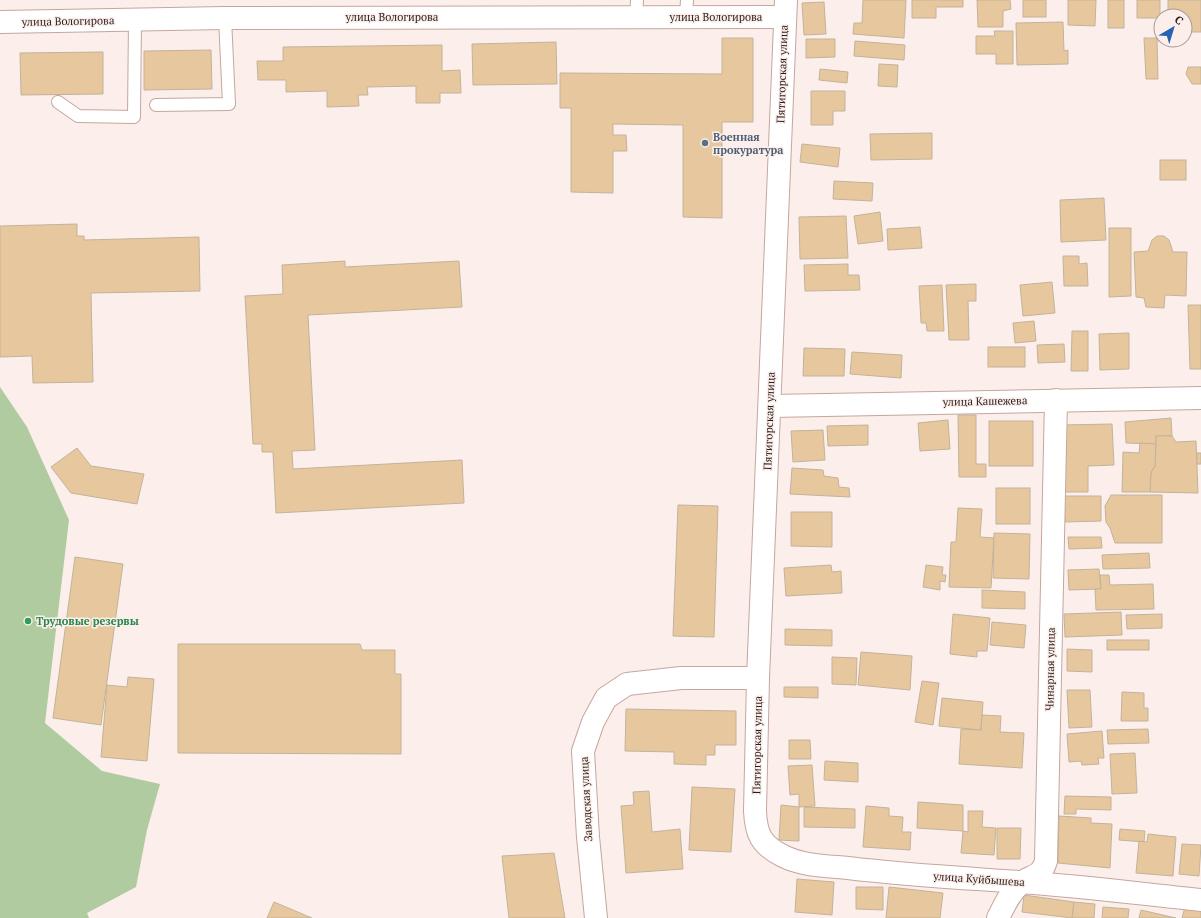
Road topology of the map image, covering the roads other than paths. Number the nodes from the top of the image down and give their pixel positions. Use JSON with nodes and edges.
{"nodes":[{"id":1,"x":425,"y":8,"type":"edge"},
{"id":2,"x":636,"y":8,"type":"edge"},
{"id":3,"x":687,"y":8,"type":"edge"},
{"id":4,"x":785,"y":8,"type":"edge"},
{"id":5,"x":202,"y":9,"type":"edge"},
{"id":6,"x":225,"y":18,"type":"junction"},
{"id":7,"x":135,"y":19,"type":"junction"},
{"id":8,"x":0,"y":22,"type":"edge"},
{"id":9,"x":58,"y":102,"type":"dead end"},
{"id":10,"x":156,"y":105,"type":"dead end"},
{"id":11,"x":1201,"y":398,"type":"edge"},
{"id":12,"x":1056,"y":400,"type":"junction"},
{"id":13,"x":770,"y":406,"type":"junction"},
{"id":14,"x":758,"y":678,"type":"junction"},
{"id":15,"x":763,"y":841,"type":"joint"},
{"id":16,"x":1022,"y":882,"type":"junction"},
{"id":17,"x":1201,"y":900,"type":"edge"},
{"id":18,"x":596,"y":918,"type":"edge"},
{"id":19,"x":998,"y":918,"type":"edge"}],
"edges":[{"from":1,"to":2,"type":"street","name":"улица Вологирова"},
{"from":1,"to":6,"type":"street","name":"улица Вологирова"},
{"from":2,"to":3,"type":"street","name":"улица Вологирова"},
{"from":3,"to":4,"type":"street","name":"улица Вологирова"},
{"from":4,"to":13,"type":"street","name":"Пятигорская улица"},
{"from":5,"to":6,"type":"street","name":"улица Вологирова"},
{"from":5,"to":7,"type":"street","name":"улица Вологирова"},
{"from":6,"to":10,"type":"lane"},
{"from":7,"to":8,"type":"street","name":"улица Вологирова"},
{"from":7,"to":9,"type":"lane"},
{"from":11,"to":12,"type":"street","name":"улица Кашежева"},
{"from":12,"to":13,"type":"street","name":"улица Кашежева"},
{"from":12,"to":16,"type":"street","name":"Чинарная улица"},
{"from":13,"to":14,"type":"street","name":"Пятигорская улица"},
{"from":14,"to":15,"type":"street","name":"Пятигорская улица"},
{"from":14,"to":18,"type":"street","name":"Заводская улица"},
{"from":15,"to":16,"type":"street","name":"улица Куйбышева"},
{"from":16,"to":17,"type":"street","name":"улица Куйбышева"},
{"from":16,"to":19,"type":"street","name":"Чинарная улица"}]}
